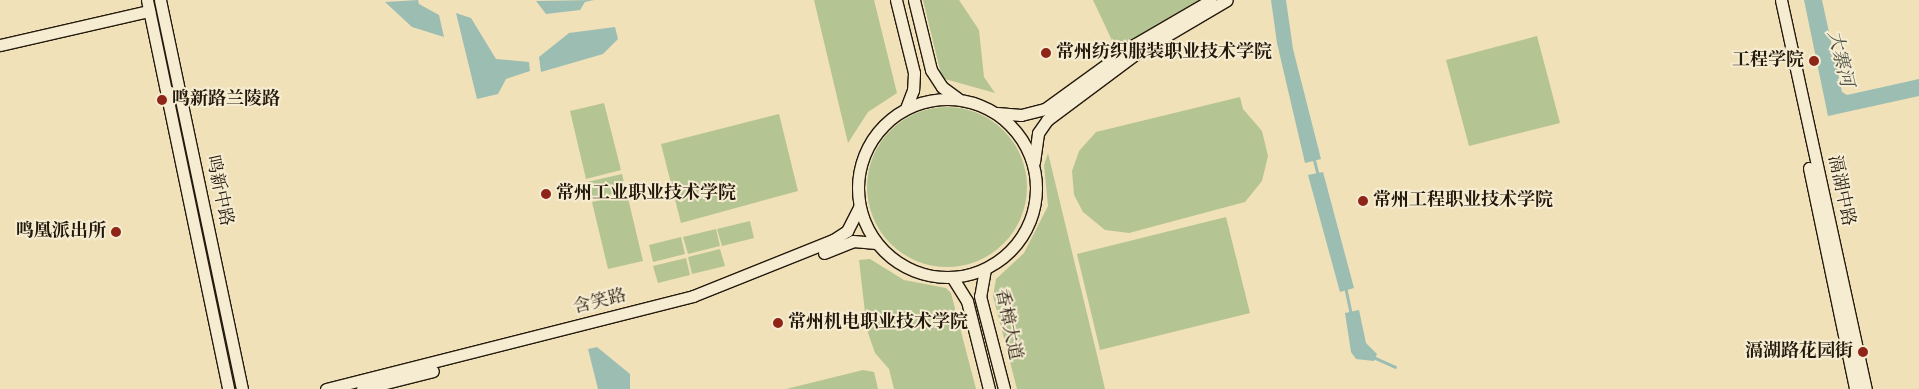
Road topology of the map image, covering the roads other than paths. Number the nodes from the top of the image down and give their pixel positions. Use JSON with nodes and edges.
{"nodes":[{"id":1,"x":160,"y":0,"type":"edge"},
{"id":2,"x":896,"y":0,"type":"edge"},
{"id":3,"x":914,"y":0,"type":"edge"},
{"id":4,"x":1211,"y":0,"type":"edge"},
{"id":5,"x":1227,"y":0,"type":"edge"},
{"id":6,"x":1774,"y":0,"type":"edge"},
{"id":7,"x":1781,"y":0,"type":"edge"},
{"id":8,"x":148,"y":5,"type":"edge"},
{"id":9,"x":0,"y":45,"type":"edge"},
{"id":10,"x":959,"y":99,"type":"junction"},
{"id":11,"x":906,"y":108,"type":"junction"},
{"id":12,"x":994,"y":112,"type":"junction"},
{"id":13,"x":1034,"y":171,"type":"junction"},
{"id":14,"x":859,"y":207,"type":"junction"},
{"id":15,"x":876,"y":243,"type":"junction"},
{"id":16,"x":984,"y":269,"type":"junction"},
{"id":17,"x":952,"y":278,"type":"junction"},
{"id":18,"x":228,"y":389,"type":"edge"},
{"id":19,"x":242,"y":389,"type":"edge"},
{"id":20,"x":326,"y":389,"type":"edge"},
{"id":21,"x":362,"y":389,"type":"edge"},
{"id":22,"x":989,"y":389,"type":"edge"},
{"id":23,"x":1004,"y":389,"type":"edge"},
{"id":24,"x":1855,"y":389,"type":"edge"},
{"id":25,"x":1866,"y":389,"type":"edge"}],
"edges":[{"from":1,"to":19,"type":"street","name":"鸣新中路"},
{"from":2,"to":11,"type":"street"},
{"from":3,"to":10,"type":"street"},
{"from":4,"to":12,"type":"street"},
{"from":5,"to":13,"type":"street"},
{"from":6,"to":24,"type":"street","name":"滆湖中路"},
{"from":7,"to":25,"type":"street","name":"滆湖中路"},
{"from":8,"to":9,"type":"street"},
{"from":8,"to":18,"type":"street","name":"鸣新中路"},
{"from":10,"to":11,"type":"street"},
{"from":10,"to":12,"type":"street"},
{"from":11,"to":14,"type":"street"},
{"from":12,"to":13,"type":"street"},
{"from":13,"to":16,"type":"street"},
{"from":14,"to":15,"type":"street"},
{"from":14,"to":20,"type":"street","name":"含笑路"},
{"from":15,"to":17,"type":"street"},
{"from":15,"to":21,"type":"street","name":"含笑路"},
{"from":16,"to":17,"type":"street"},
{"from":16,"to":23,"type":"street","name":"香樟大道"},
{"from":17,"to":22,"type":"street","name":"香樟大道"}]}
